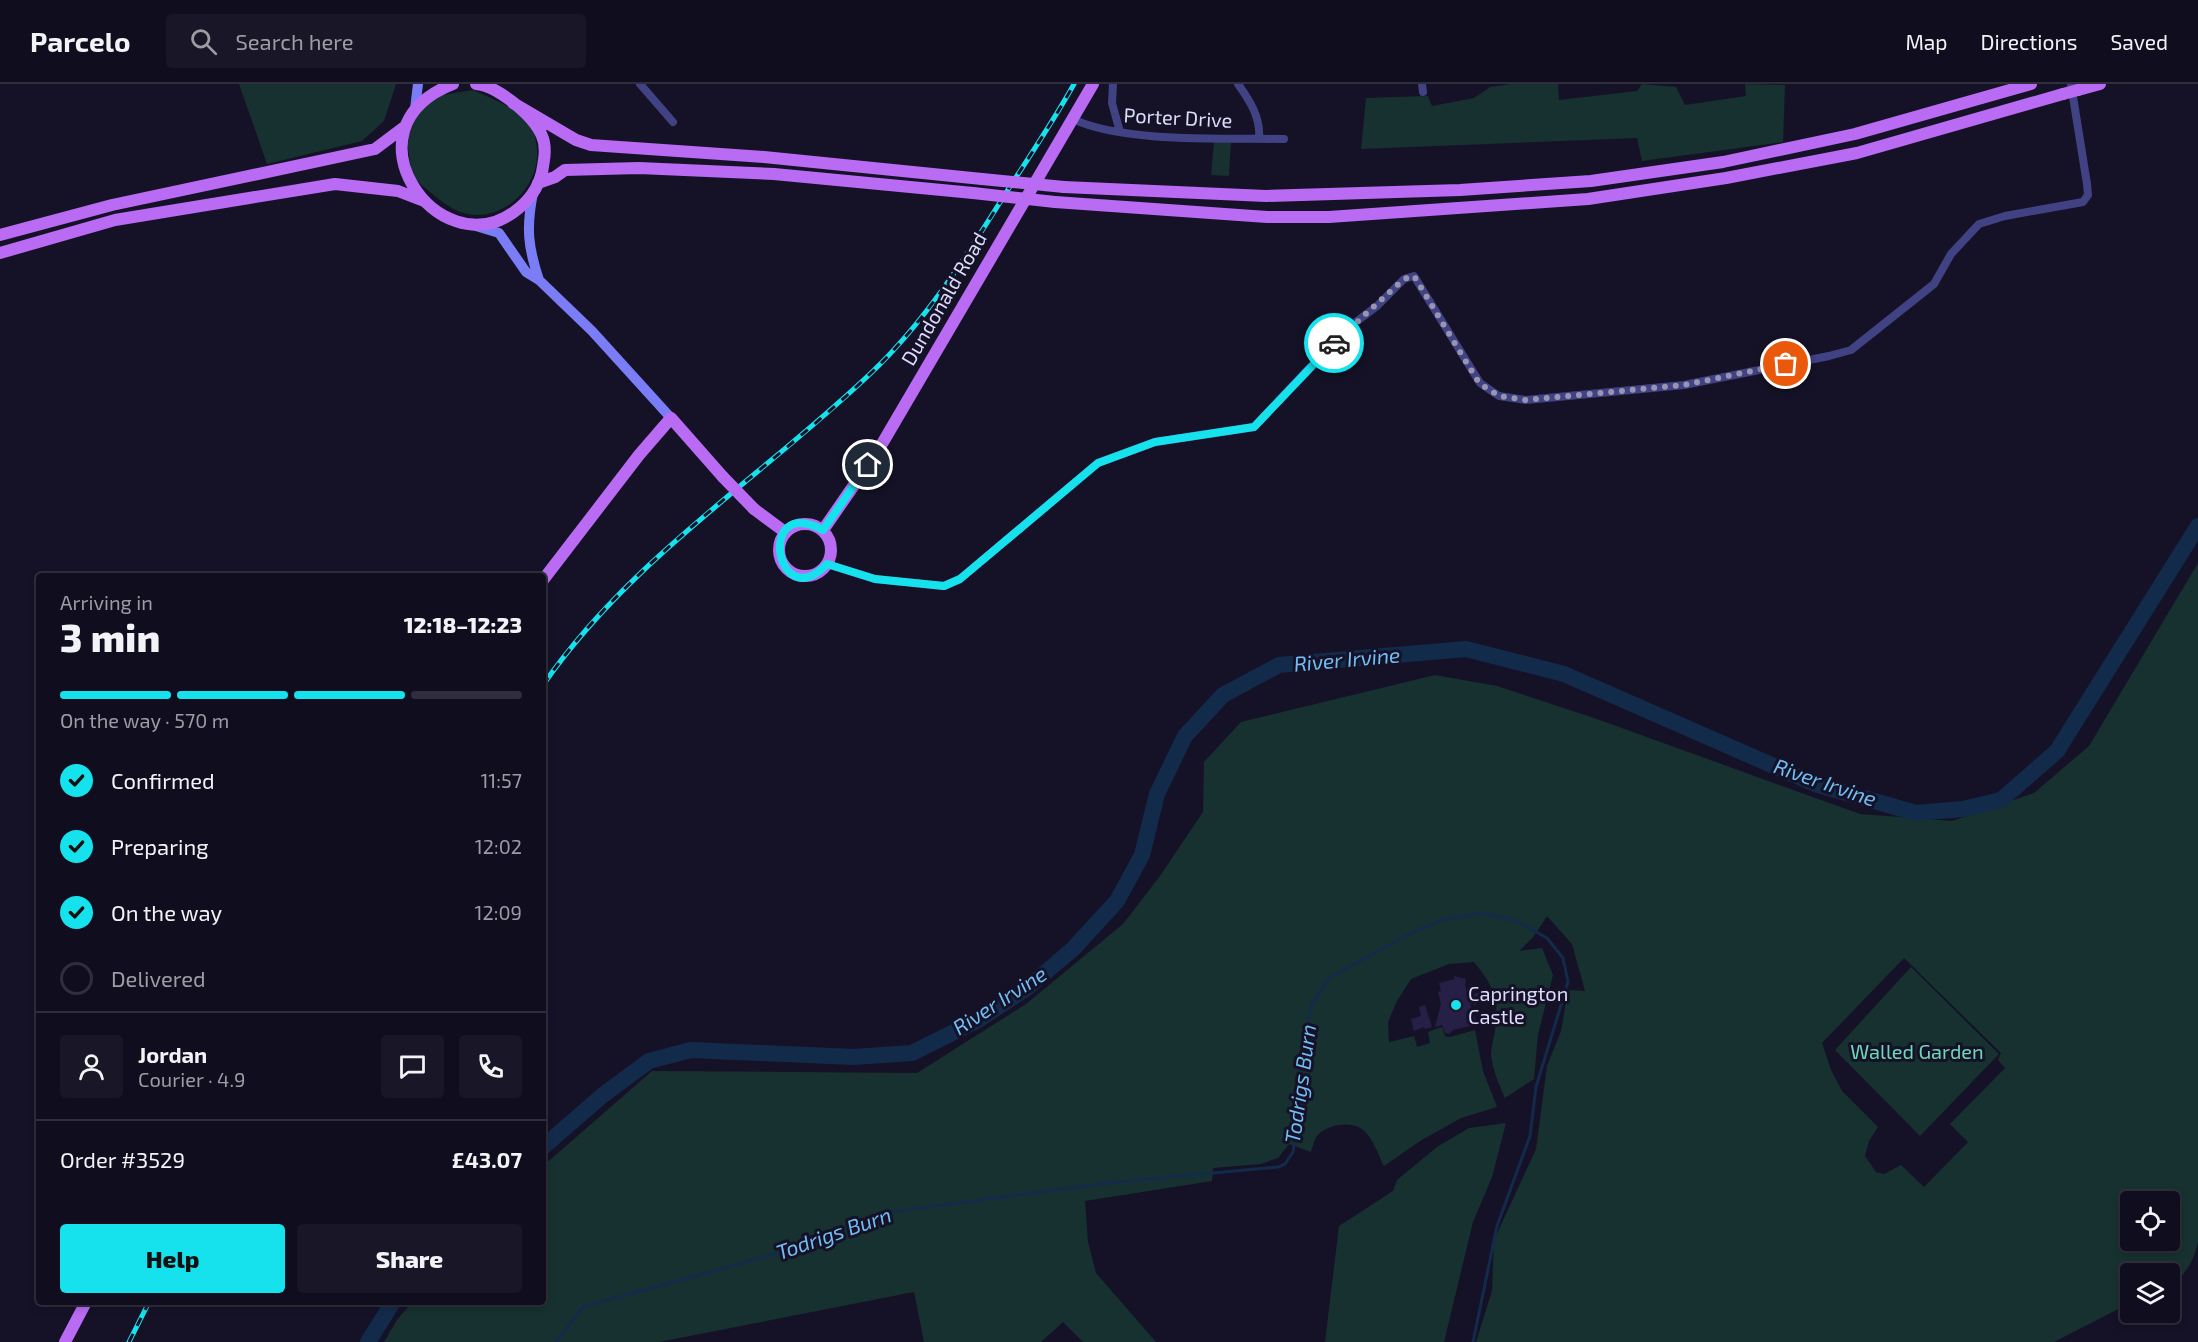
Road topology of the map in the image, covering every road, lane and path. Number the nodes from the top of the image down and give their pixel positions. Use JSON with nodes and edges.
{"nodes":[{"id":1,"x":418,"y":84,"type":"edge"},
{"id":2,"x":453,"y":84,"type":"edge"},
{"id":3,"x":476,"y":84,"type":"edge"},
{"id":4,"x":640,"y":84,"type":"edge"},
{"id":5,"x":1093,"y":84,"type":"edge"},
{"id":6,"x":1113,"y":84,"type":"edge"},
{"id":7,"x":1238,"y":84,"type":"edge"},
{"id":8,"x":2031,"y":84,"type":"edge"},
{"id":9,"x":2100,"y":84,"type":"edge"},
{"id":10,"x":2075,"y":87,"type":"edge"},
{"id":11,"x":513,"y":102,"type":"junction"},
{"id":12,"x":415,"y":109,"type":"junction"},
{"id":13,"x":1073,"y":119,"type":"junction"},
{"id":14,"x":674,"y":122,"type":"dead end"},
{"id":15,"x":404,"y":128,"type":"junction"},
{"id":16,"x":1120,"y":132,"type":"junction"},
{"id":17,"x":1259,"y":139,"type":"junction"},
{"id":18,"x":1284,"y":139,"type":"dead end"},
{"id":19,"x":536,"y":188,"type":"junction"},
{"id":20,"x":424,"y":201,"type":"junction"},
{"id":21,"x":466,"y":223,"type":"junction"},
{"id":22,"x":0,"y":235,"type":"edge"},
{"id":23,"x":0,"y":252,"type":"edge"},
{"id":24,"x":539,"y":279,"type":"junction"},
{"id":25,"x":671,"y":418,"type":"junction"},
{"id":26,"x":823,"y":530,"type":"junction"},
{"id":27,"x":784,"y":532,"type":"junction"},
{"id":28,"x":827,"y":564,"type":"junction"},
{"id":29,"x":546,"y":576,"type":"edge"},
{"id":30,"x":84,"y":1305,"type":"edge"},
{"id":31,"x":65,"y":1342,"type":"edge"}],
"edges":[{"from":1,"to":12,"type":"main road"},
{"from":2,"to":12,"type":"main road"},
{"from":3,"to":11,"type":"main road"},
{"from":4,"to":14,"type":"street"},
{"from":5,"to":13,"type":"main road","name":"Dundonald Road"},
{"from":6,"to":16,"type":"street"},
{"from":7,"to":17,"type":"street"},
{"from":8,"to":11,"type":"main road","bridge":true},
{"from":9,"to":10,"type":"main road"},
{"from":10,"to":19,"type":"main road","bridge":true},
{"from":10,"to":28,"type":"street"},
{"from":11,"to":19,"type":"main road"},
{"from":12,"to":15,"type":"main road"},
{"from":13,"to":16,"type":"street","name":"Porter Drive"},
{"from":13,"to":26,"type":"main road","name":"Dundonald Road"},
{"from":15,"to":20,"type":"main road"},
{"from":15,"to":22,"type":"main road"},
{"from":16,"to":17,"type":"street","name":"Porter Drive"},
{"from":17,"to":18,"type":"street","name":"Porter Drive"},
{"from":19,"to":21,"type":"main road"},
{"from":19,"to":24,"type":"main road"},
{"from":20,"to":21,"type":"main road"},
{"from":20,"to":23,"type":"main road"},
{"from":21,"to":24,"type":"main road"},
{"from":24,"to":25,"type":"main road"},
{"from":25,"to":27,"type":"main road","bridge":true},
{"from":25,"to":29,"type":"main road"},
{"from":26,"to":27,"type":"main road"},
{"from":26,"to":28,"type":"main road"},
{"from":27,"to":28,"type":"main road"},
{"from":30,"to":31,"type":"main road"}]}
